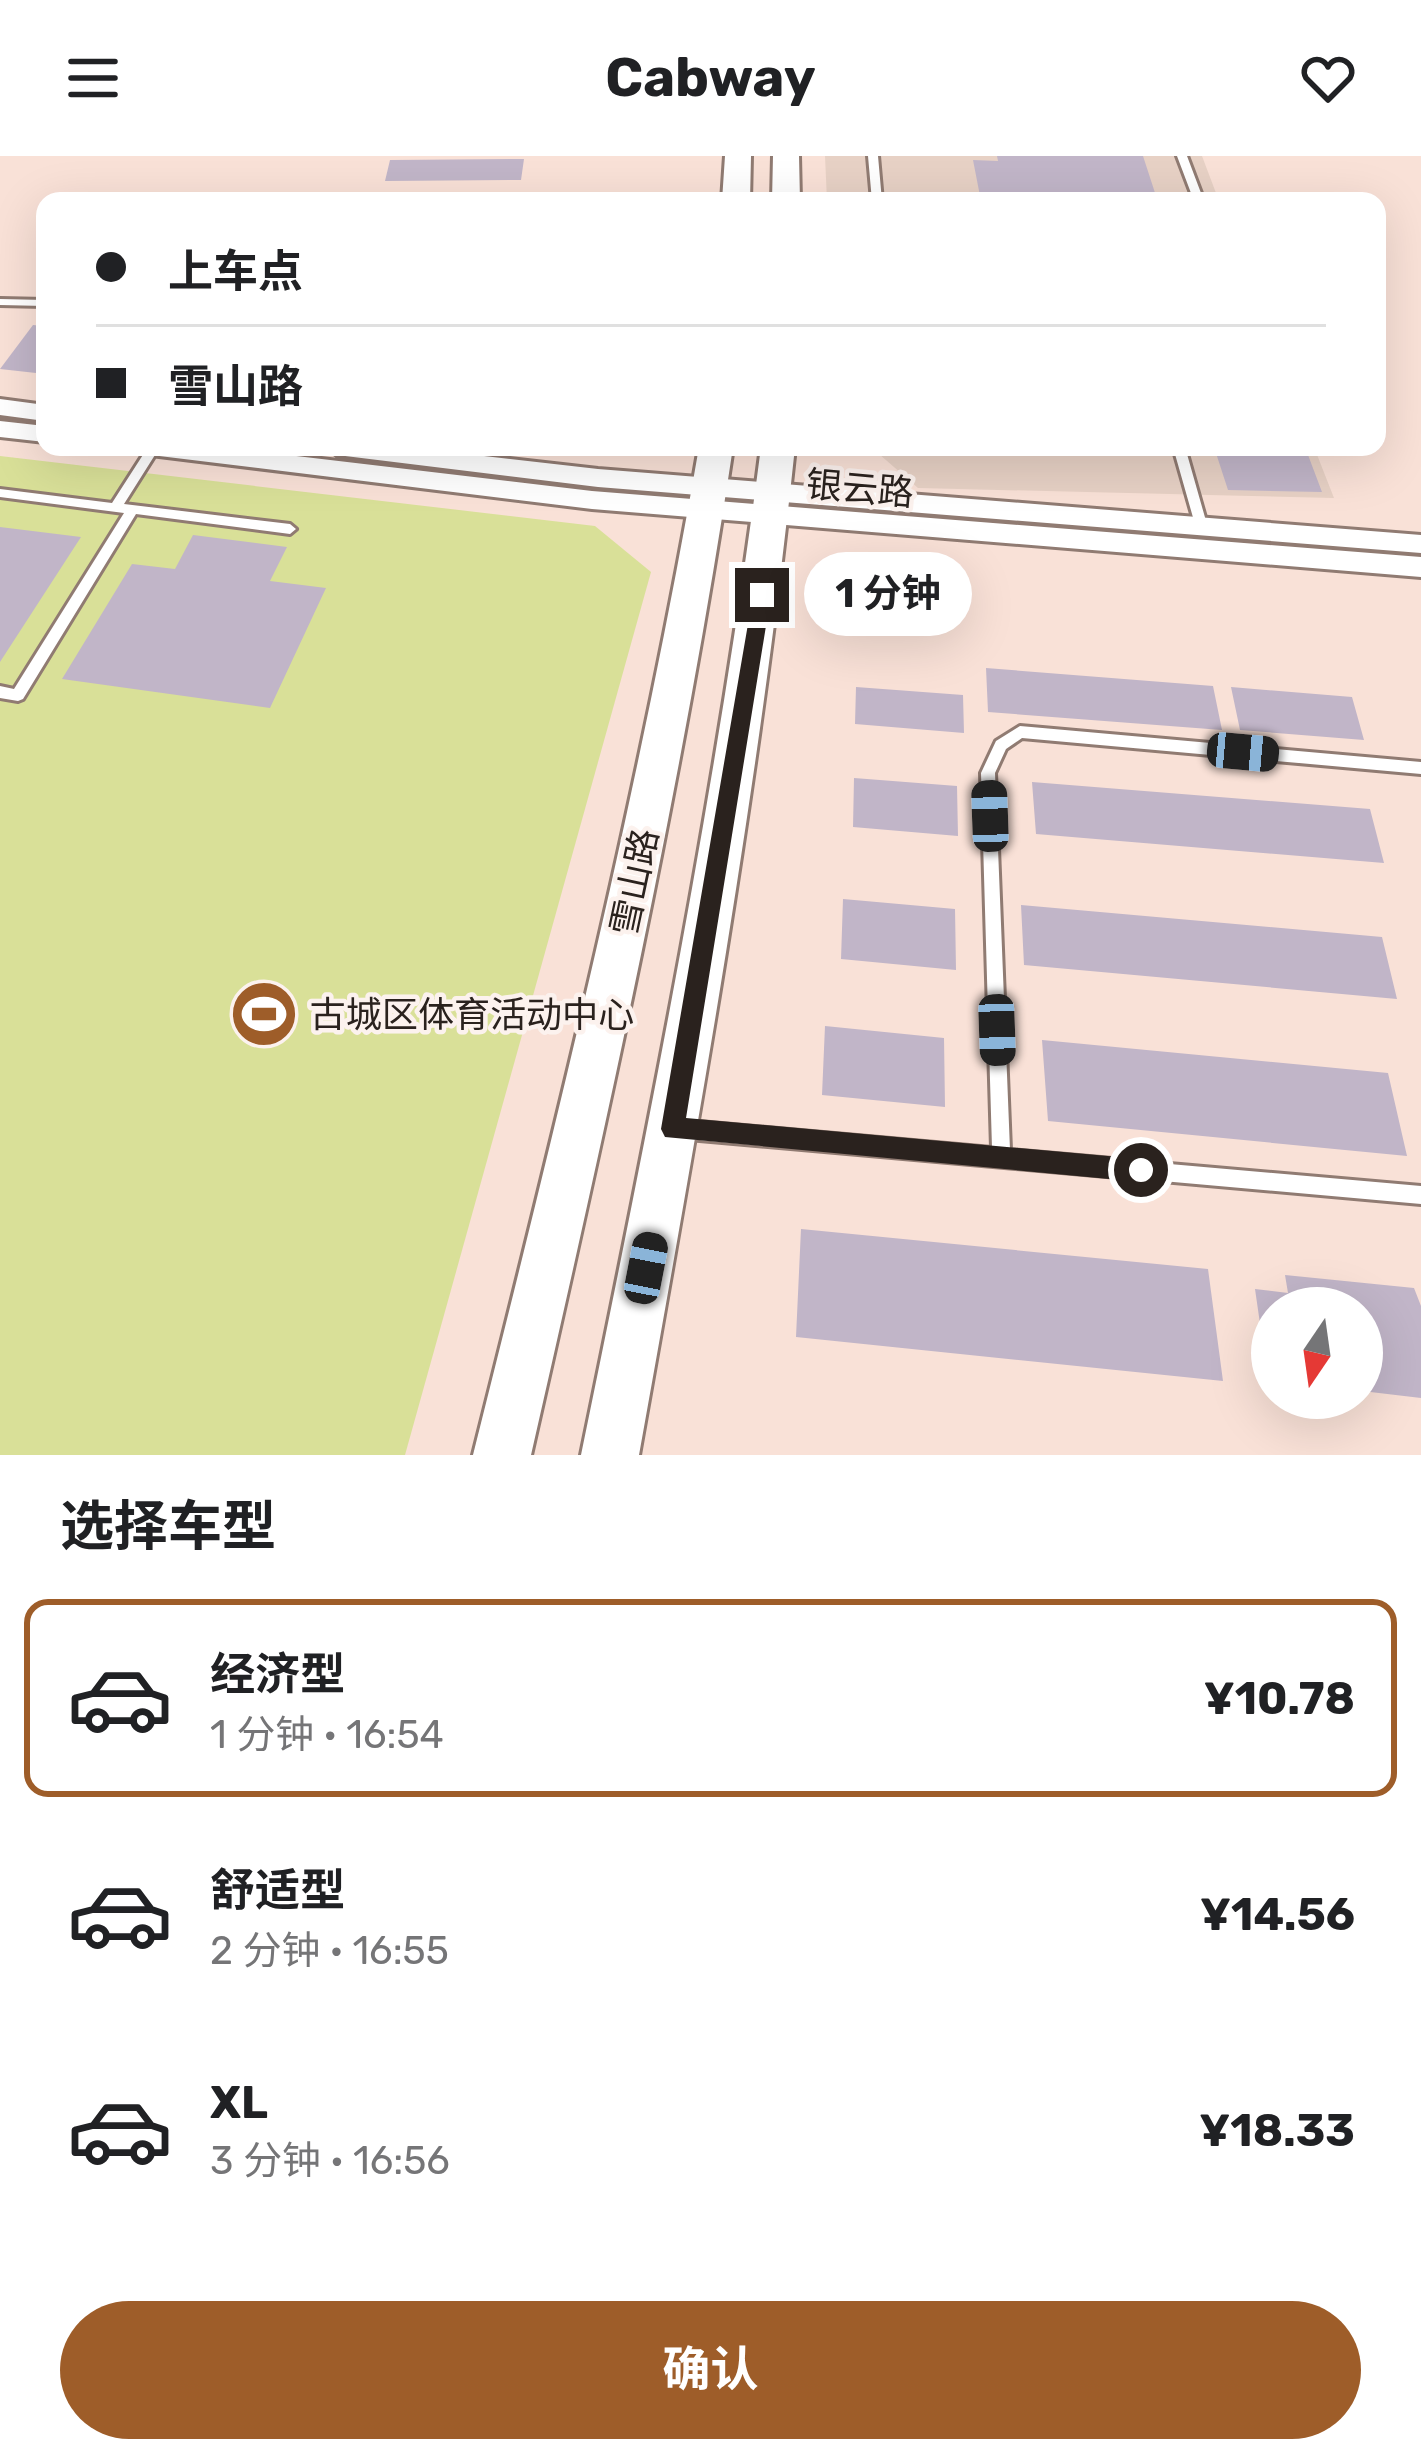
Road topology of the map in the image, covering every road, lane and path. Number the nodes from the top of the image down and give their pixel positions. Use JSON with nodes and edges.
{"nodes":[{"id":1,"x":738,"y":156,"type":"edge"},
{"id":2,"x":786,"y":156,"type":"edge"},
{"id":3,"x":873,"y":156,"type":"edge"},
{"id":4,"x":1183,"y":156,"type":"edge"},
{"id":5,"x":736,"y":192,"type":"edge"},
{"id":6,"x":786,"y":192,"type":"edge"},
{"id":7,"x":876,"y":192,"type":"edge"},
{"id":8,"x":1196,"y":192,"type":"edge"},
{"id":9,"x":0,"y":302,"type":"edge"},
{"id":10,"x":36,"y":303,"type":"edge"},
{"id":11,"x":0,"y":407,"type":"edge"},
{"id":12,"x":36,"y":412,"type":"edge"},
{"id":13,"x":0,"y":429,"type":"edge"},
{"id":14,"x":36,"y":433,"type":"edge"},
{"id":15,"x":147,"y":456,"type":"edge"},
{"id":16,"x":296,"y":456,"type":"edge"},
{"id":17,"x":434,"y":456,"type":"edge"},
{"id":18,"x":777,"y":456,"type":"edge"},
{"id":19,"x":1182,"y":456,"type":"edge"},
{"id":20,"x":712,"y":482,"type":"edge"},
{"id":21,"x":0,"y":493,"type":"edge"},
{"id":22,"x":773,"y":504,"type":"junction"},
{"id":23,"x":116,"y":507,"type":"junction"},
{"id":24,"x":133,"y":509,"type":"junction"},
{"id":25,"x":1202,"y":528,"type":"junction"},
{"id":26,"x":290,"y":529,"type":"dead end"},
{"id":27,"x":1421,"y":544,"type":"edge"},
{"id":28,"x":1421,"y":567,"type":"edge"},
{"id":29,"x":0,"y":692,"type":"edge"},
{"id":30,"x":1421,"y":768,"type":"edge"},
{"id":31,"x":673,"y":1129,"type":"junction"},
{"id":32,"x":1001,"y":1158,"type":"junction"},
{"id":33,"x":1421,"y":1196,"type":"edge"},
{"id":34,"x":502,"y":1455,"type":"edge"},
{"id":35,"x":610,"y":1455,"type":"edge"}],
"edges":[{"from":1,"to":5,"type":"main road"},
{"from":2,"to":6,"type":"main road"},
{"from":3,"to":7,"type":"lane"},
{"from":4,"to":8,"type":"lane"},
{"from":9,"to":10,"type":"lane"},
{"from":11,"to":12,"type":"street"},
{"from":13,"to":14,"type":"street"},
{"from":15,"to":23,"type":"lane"},
{"from":16,"to":20,"type":"street","name":"银云路"},
{"from":17,"to":20,"type":"street","name":"银云路"},
{"from":18,"to":22,"type":"main road"},
{"from":19,"to":25,"type":"lane"},
{"from":20,"to":22,"type":"street","name":"银云路"},
{"from":20,"to":34,"type":"main road","name":"雪山路"},
{"from":21,"to":23,"type":"lane"},
{"from":22,"to":25,"type":"street","name":"银云路"},
{"from":22,"to":28,"type":"street","name":"银云路"},
{"from":22,"to":31,"type":"main road"},
{"from":23,"to":24,"type":"lane"},
{"from":24,"to":26,"type":"lane"},
{"from":24,"to":29,"type":"lane"},
{"from":25,"to":27,"type":"street","name":"银云路"},
{"from":30,"to":32,"type":"lane"},
{"from":31,"to":32,"type":"lane"},
{"from":31,"to":35,"type":"main road"},
{"from":32,"to":33,"type":"lane"}]}
